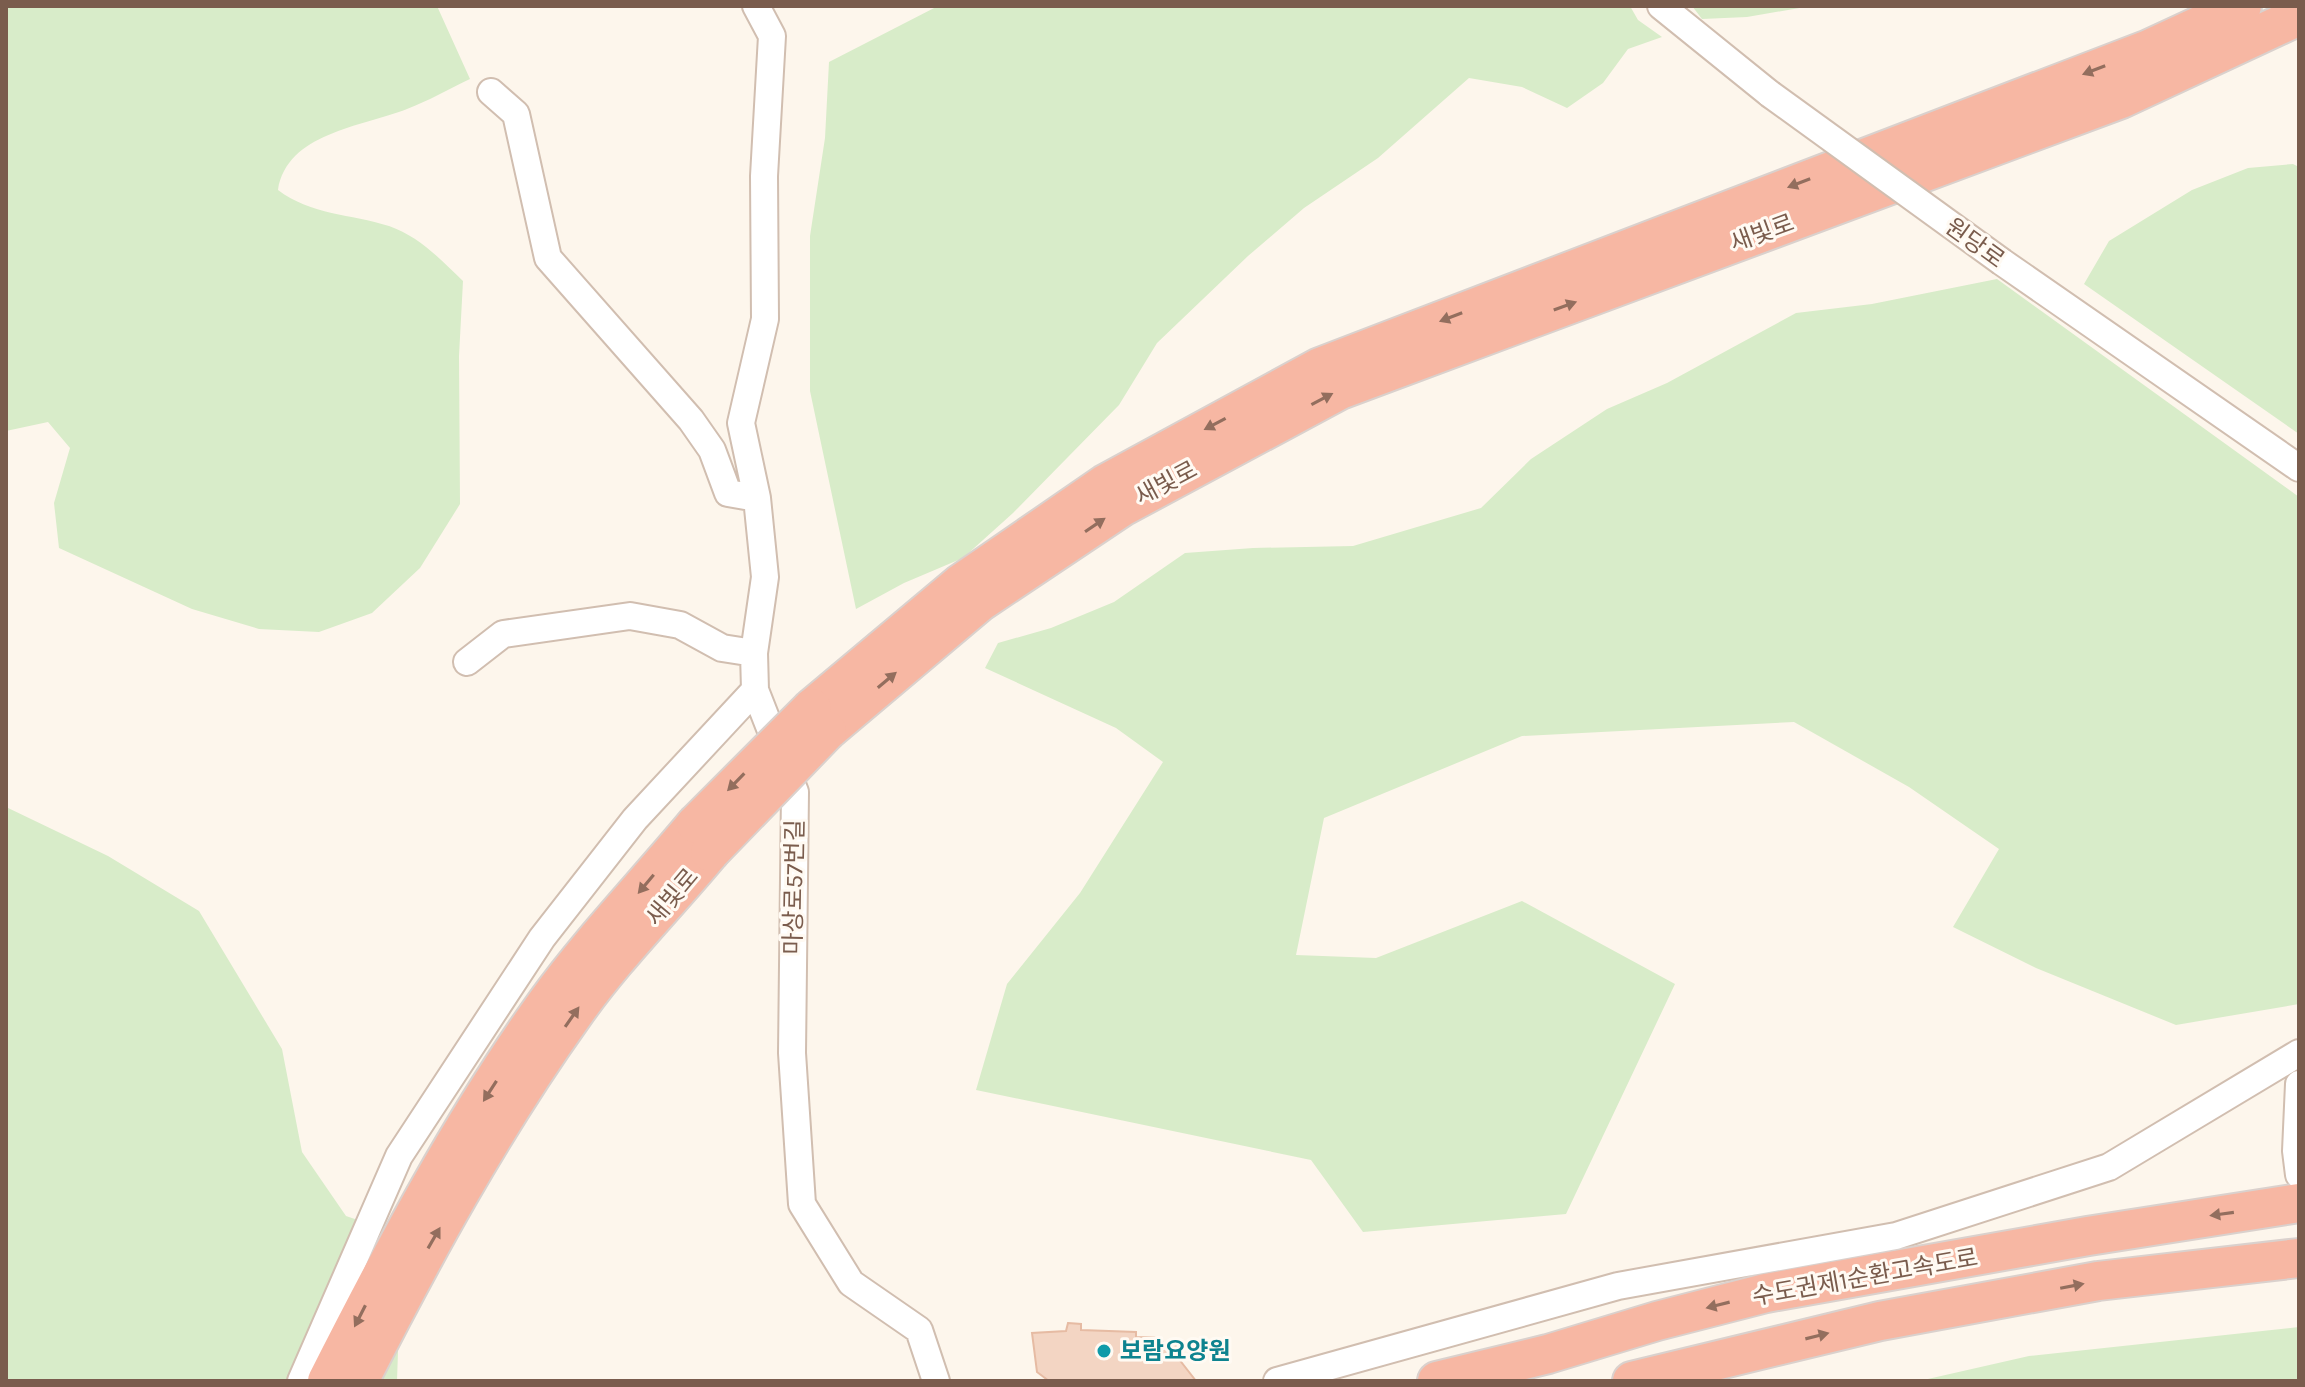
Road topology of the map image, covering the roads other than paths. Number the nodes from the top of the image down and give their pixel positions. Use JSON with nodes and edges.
{"nodes":[{"id":1,"x":756,"y":6,"type":"edge"},
{"id":2,"x":1661,"y":6,"type":"edge"},
{"id":3,"x":2205,"y":6,"type":"edge"},
{"id":4,"x":2242,"y":6,"type":"edge"},
{"id":5,"x":2299,"y":16,"type":"edge"},
{"id":6,"x":2149,"y":49,"type":"junction"},
{"id":7,"x":491,"y":92,"type":"dead end"},
{"id":8,"x":2299,"y":468,"type":"edge"},
{"id":9,"x":757,"y":498,"type":"junction"},
{"id":10,"x":754,"y":653,"type":"junction"},
{"id":11,"x":467,"y":662,"type":"dead end"},
{"id":12,"x":755,"y":690,"type":"junction"},
{"id":13,"x":820,"y":719,"type":"junction"},
{"id":14,"x":703,"y":838,"type":"junction"},
{"id":15,"x":2299,"y":1053,"type":"edge"},
{"id":16,"x":2299,"y":1084,"type":"edge"},
{"id":17,"x":2299,"y":1175,"type":"edge"},
{"id":18,"x":2299,"y":1203,"type":"edge"},
{"id":19,"x":2299,"y":1258,"type":"edge"},
{"id":20,"x":301,"y":1381,"type":"edge"},
{"id":21,"x":327,"y":1381,"type":"edge"},
{"id":22,"x":359,"y":1381,"type":"edge"},
{"id":23,"x":936,"y":1381,"type":"edge"},
{"id":24,"x":1277,"y":1381,"type":"edge"},
{"id":25,"x":1437,"y":1381,"type":"edge"},
{"id":26,"x":1632,"y":1381,"type":"edge"}],
"edges":[{"from":1,"to":9,"type":"street","name":"마상로57번길"},
{"from":2,"to":8,"type":"street","name":"원당로","bridge":true},
{"from":3,"to":6,"type":"highway"},
{"from":4,"to":6,"type":"highway","name":"새빛로"},
{"from":13,"to":5,"type":"highway","name":"새빛로","one_way":true},
{"from":6,"to":13,"type":"highway","name":"새빛로","one_way":true},
{"from":7,"to":9,"type":"street"},
{"from":9,"to":10,"type":"street","name":"마상로57번길"},
{"from":10,"to":11,"type":"street"},
{"from":10,"to":12,"type":"street","name":"마상로57번길"},
{"from":12,"to":20,"type":"street"},
{"from":12,"to":23,"type":"street","name":"마상로57번길"},
{"from":13,"to":14,"type":"highway","name":"새빛로","bridge":true},
{"from":14,"to":21,"type":"highway","name":"새빛로","one_way":true},
{"from":22,"to":14,"type":"highway","name":"새빛로","one_way":true},
{"from":15,"to":24,"type":"street"},
{"from":16,"to":17,"type":"street"},
{"from":18,"to":25,"type":"highway","name":"수도권제1순환고속도로","one_way":true},
{"from":26,"to":19,"type":"highway","name":"수도권제1순환고속도로","one_way":true}]}
